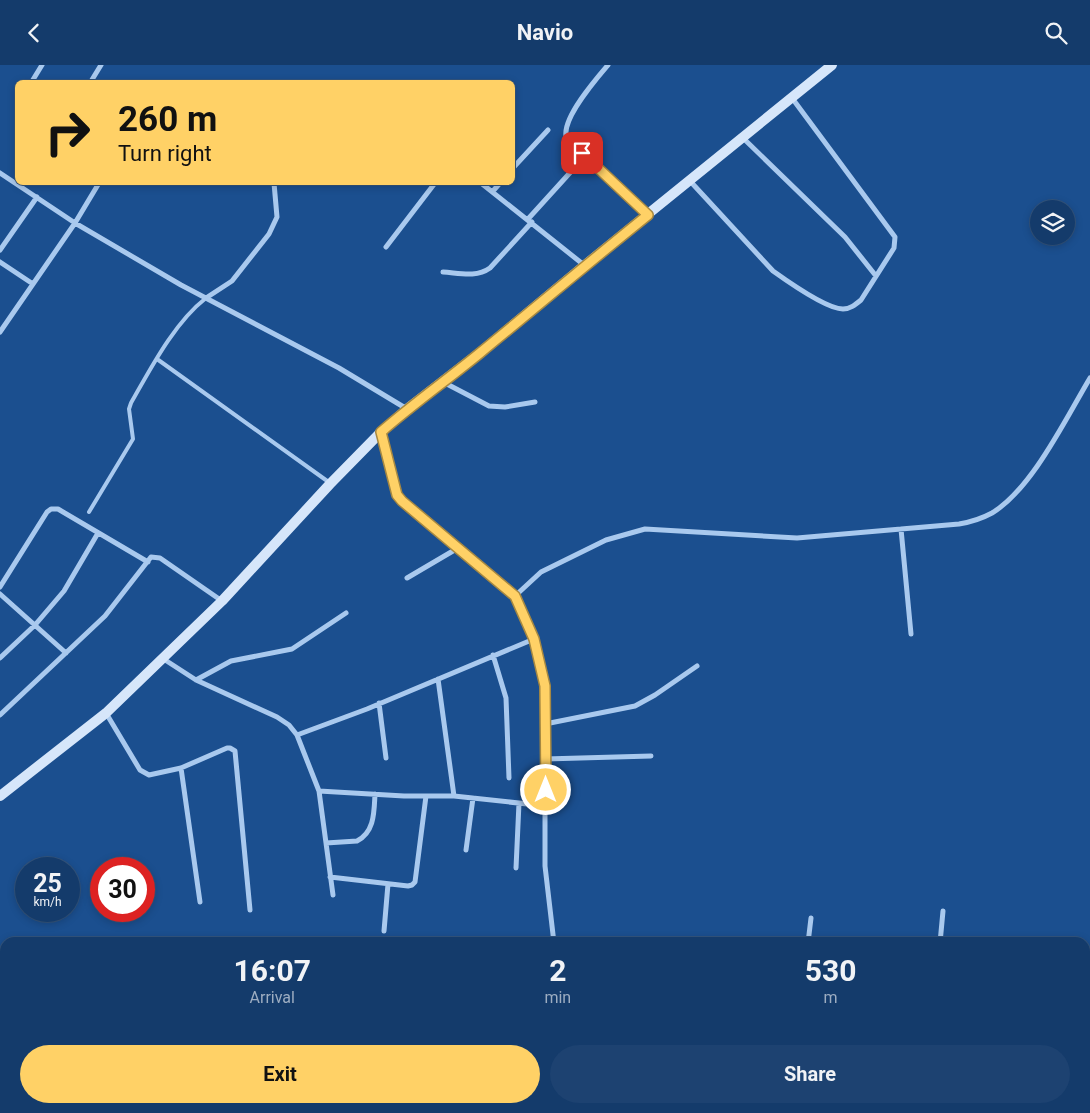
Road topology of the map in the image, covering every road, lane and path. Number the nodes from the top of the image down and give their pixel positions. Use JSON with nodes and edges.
{"nodes":[{"id":1,"x":42,"y":65,"type":"edge"},
{"id":2,"x":101,"y":65,"type":"edge"},
{"id":3,"x":608,"y":65,"type":"edge"},
{"id":4,"x":832,"y":65,"type":"edge"},
{"id":5,"x":33,"y":80,"type":"edge"},
{"id":6,"x":92,"y":80,"type":"edge"},
{"id":7,"x":792,"y":97,"type":"junction"},
{"id":8,"x":548,"y":130,"type":"dead end"},
{"id":9,"x":743,"y":138,"type":"junction"},
{"id":10,"x":577,"y":165,"type":"dead end"},
{"id":11,"x":515,"y":166,"type":"edge"},
{"id":12,"x":0,"y":173,"type":"edge"},
{"id":13,"x":690,"y":181,"type":"junction"},
{"id":14,"x":15,"y":183,"type":"edge"},
{"id":15,"x":18,"y":185,"type":"edge"},
{"id":16,"x":98,"y":185,"type":"edge"},
{"id":17,"x":274,"y":185,"type":"edge"},
{"id":18,"x":433,"y":185,"type":"edge"},
{"id":19,"x":484,"y":185,"type":"edge"},
{"id":20,"x":498,"y":185,"type":"edge"},
{"id":21,"x":493,"y":191,"type":"junction"},
{"id":22,"x":37,"y":197,"type":"junction"},
{"id":23,"x":648,"y":215,"type":"junction"},
{"id":24,"x":530,"y":220,"type":"junction"},
{"id":25,"x":75,"y":223,"type":"junction"},
{"id":26,"x":386,"y":247,"type":"dead end"},
{"id":27,"x":0,"y":250,"type":"edge"},
{"id":28,"x":0,"y":262,"type":"edge"},
{"id":29,"x":585,"y":265,"type":"junction"},
{"id":30,"x":443,"y":272,"type":"dead end"},
{"id":31,"x":876,"y":276,"type":"junction"},
{"id":32,"x":33,"y":284,"type":"junction"},
{"id":33,"x":206,"y":298,"type":"junction"},
{"id":34,"x":0,"y":332,"type":"edge"},
{"id":35,"x":157,"y":359,"type":"junction"},
{"id":36,"x":1090,"y":377,"type":"edge"},
{"id":37,"x":443,"y":382,"type":"junction"},
{"id":38,"x":535,"y":402,"type":"dead end"},
{"id":39,"x":407,"y":409,"type":"junction"},
{"id":40,"x":381,"y":432,"type":"junction"},
{"id":41,"x":330,"y":484,"type":"junction"},
{"id":42,"x":89,"y":512,"type":"dead end"},
{"id":43,"x":900,"y":529,"type":"junction"},
{"id":44,"x":98,"y":533,"type":"junction"},
{"id":45,"x":458,"y":548,"type":"junction"},
{"id":46,"x":148,"y":562,"type":"junction"},
{"id":47,"x":407,"y":578,"type":"dead end"},
{"id":48,"x":0,"y":587,"type":"edge"},
{"id":49,"x":0,"y":594,"type":"edge"},
{"id":50,"x":515,"y":596,"type":"junction"},
{"id":51,"x":222,"y":601,"type":"junction"},
{"id":52,"x":346,"y":613,"type":"dead end"},
{"id":53,"x":35,"y":625,"type":"junction"},
{"id":54,"x":911,"y":634,"type":"dead end"},
{"id":55,"x":534,"y":639,"type":"junction"},
{"id":56,"x":66,"y":653,"type":"junction"},
{"id":57,"x":493,"y":655,"type":"junction"},
{"id":58,"x":0,"y":658,"type":"edge"},
{"id":59,"x":162,"y":658,"type":"junction"},
{"id":60,"x":697,"y":666,"type":"dead end"},
{"id":61,"x":438,"y":679,"type":"junction"},
{"id":62,"x":196,"y":681,"type":"junction"},
{"id":63,"x":379,"y":703,"type":"junction"},
{"id":64,"x":106,"y":713,"type":"junction"},
{"id":65,"x":0,"y":715,"type":"edge"},
{"id":66,"x":545,"y":724,"type":"junction"},
{"id":67,"x":297,"y":735,"type":"junction"},
{"id":68,"x":651,"y":756,"type":"dead end"},
{"id":69,"x":386,"y":758,"type":"dead end"},
{"id":70,"x":546,"y":759,"type":"junction"},
{"id":71,"x":181,"y":767,"type":"junction"},
{"id":72,"x":509,"y":777,"type":"dead end"},
{"id":73,"x":319,"y":791,"type":"junction"},
{"id":74,"x":1,"y":794,"type":"edge"},
{"id":75,"x":376,"y":794,"type":"junction"},
{"id":76,"x":426,"y":796,"type":"junction"},
{"id":77,"x":454,"y":796,"type":"junction"},
{"id":78,"x":473,"y":798,"type":"junction"},
{"id":79,"x":519,"y":803,"type":"junction"},
{"id":80,"x":546,"y":806,"type":"junction"},
{"id":81,"x":326,"y":843,"type":"junction"},
{"id":82,"x":466,"y":850,"type":"dead end"},
{"id":83,"x":516,"y":868,"type":"dead end"},
{"id":84,"x":330,"y":877,"type":"junction"},
{"id":85,"x":388,"y":884,"type":"junction"},
{"id":86,"x":333,"y":895,"type":"dead end"},
{"id":87,"x":200,"y":903,"type":"dead end"},
{"id":88,"x":250,"y":910,"type":"dead end"},
{"id":89,"x":944,"y":911,"type":"dead end"},
{"id":90,"x":811,"y":918,"type":"dead end"},
{"id":91,"x":384,"y":931,"type":"dead end"},
{"id":92,"x":553,"y":937,"type":"edge"},
{"id":93,"x":809,"y":937,"type":"edge"},
{"id":94,"x":941,"y":937,"type":"edge"}],
"edges":[{"from":1,"to":5,"type":"street"},
{"from":2,"to":6,"type":"street"},
{"from":3,"to":23,"type":"street"},
{"from":4,"to":7,"type":"main road"},
{"from":7,"to":9,"type":"main road"},
{"from":7,"to":31,"type":"street"},
{"from":8,"to":11,"type":"street"},
{"from":9,"to":13,"type":"main road"},
{"from":9,"to":31,"type":"street"},
{"from":10,"to":24,"type":"street"},
{"from":12,"to":14,"type":"street"},
{"from":13,"to":23,"type":"main road"},
{"from":13,"to":31,"type":"street"},
{"from":15,"to":22,"type":"street"},
{"from":16,"to":25,"type":"street"},
{"from":17,"to":33,"type":"street"},
{"from":18,"to":26,"type":"street"},
{"from":19,"to":21,"type":"street"},
{"from":20,"to":21,"type":"street"},
{"from":21,"to":24,"type":"street"},
{"from":22,"to":25,"type":"street"},
{"from":22,"to":27,"type":"street"},
{"from":23,"to":29,"type":"main road"},
{"from":24,"to":29,"type":"street"},
{"from":24,"to":30,"type":"street"},
{"from":25,"to":32,"type":"street"},
{"from":25,"to":33,"type":"street"},
{"from":28,"to":32,"type":"street"},
{"from":29,"to":37,"type":"main road"},
{"from":32,"to":34,"type":"street"},
{"from":33,"to":35,"type":"lane"},
{"from":33,"to":39,"type":"street"},
{"from":35,"to":41,"type":"lane"},
{"from":35,"to":42,"type":"lane"},
{"from":36,"to":43,"type":"street"},
{"from":37,"to":38,"type":"street"},
{"from":37,"to":39,"type":"main road"},
{"from":39,"to":40,"type":"main road"},
{"from":40,"to":41,"type":"main road"},
{"from":40,"to":45,"type":"street"},
{"from":41,"to":51,"type":"main road"},
{"from":43,"to":50,"type":"street"},
{"from":43,"to":54,"type":"street"},
{"from":44,"to":46,"type":"street"},
{"from":44,"to":48,"type":"street"},
{"from":44,"to":53,"type":"street"},
{"from":45,"to":47,"type":"street"},
{"from":45,"to":50,"type":"street"},
{"from":46,"to":51,"type":"street"},
{"from":46,"to":56,"type":"street"},
{"from":49,"to":53,"type":"street"},
{"from":50,"to":55,"type":"street"},
{"from":51,"to":59,"type":"main road"},
{"from":52,"to":62,"type":"street"},
{"from":53,"to":56,"type":"street"},
{"from":53,"to":58,"type":"street"},
{"from":55,"to":57,"type":"street"},
{"from":55,"to":66,"type":"street"},
{"from":56,"to":65,"type":"street"},
{"from":57,"to":61,"type":"street"},
{"from":57,"to":72,"type":"street"},
{"from":59,"to":62,"type":"street"},
{"from":59,"to":64,"type":"main road"},
{"from":60,"to":66,"type":"street"},
{"from":61,"to":63,"type":"street"},
{"from":61,"to":77,"type":"street"},
{"from":62,"to":67,"type":"street"},
{"from":63,"to":67,"type":"street"},
{"from":63,"to":69,"type":"street"},
{"from":64,"to":71,"type":"street"},
{"from":64,"to":74,"type":"main road"},
{"from":66,"to":70,"type":"street"},
{"from":67,"to":73,"type":"street"},
{"from":68,"to":70,"type":"street"},
{"from":70,"to":80,"type":"street"},
{"from":71,"to":87,"type":"street"},
{"from":71,"to":88,"type":"street"},
{"from":73,"to":75,"type":"street"},
{"from":73,"to":81,"type":"street"},
{"from":75,"to":76,"type":"street"},
{"from":75,"to":81,"type":"street"},
{"from":76,"to":77,"type":"street"},
{"from":76,"to":85,"type":"street"},
{"from":77,"to":78,"type":"street"},
{"from":78,"to":79,"type":"street"},
{"from":78,"to":82,"type":"street"},
{"from":79,"to":80,"type":"street"},
{"from":79,"to":83,"type":"street"},
{"from":80,"to":92,"type":"street"},
{"from":81,"to":84,"type":"street"},
{"from":84,"to":85,"type":"street"},
{"from":84,"to":86,"type":"street"},
{"from":85,"to":91,"type":"street"},
{"from":89,"to":94,"type":"street"},
{"from":90,"to":93,"type":"street"}]}
